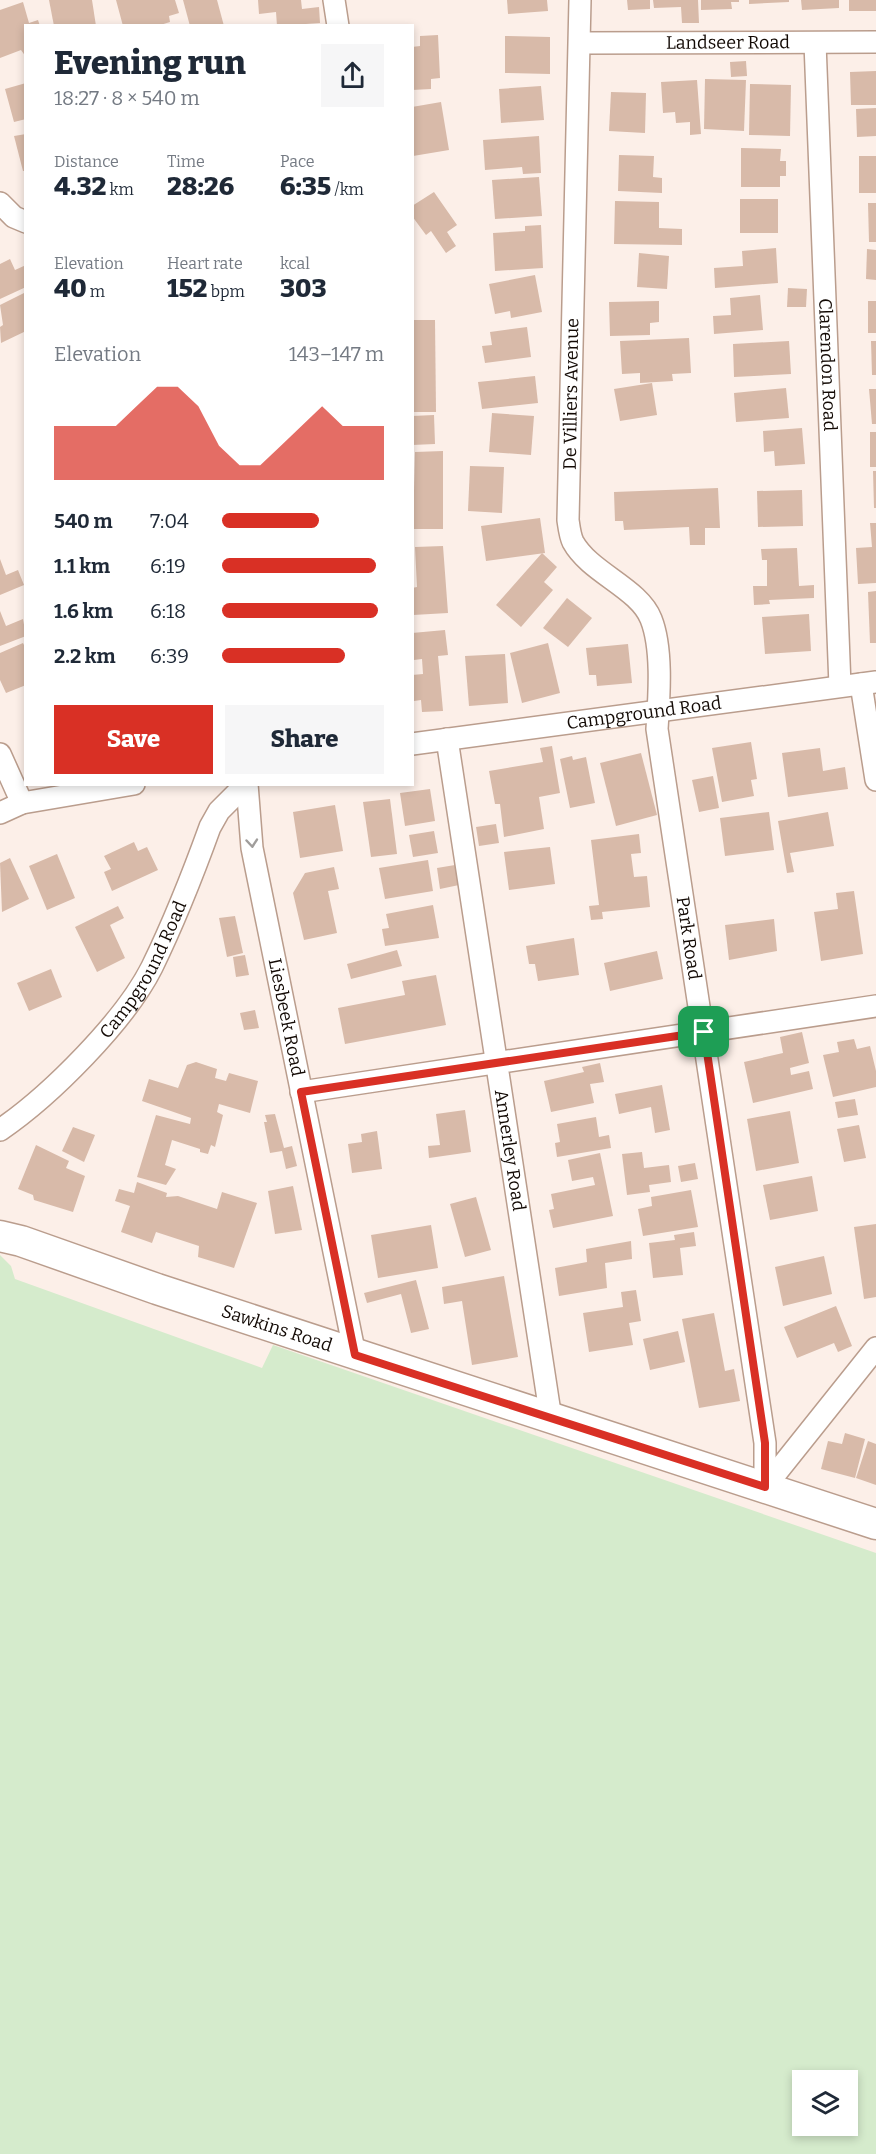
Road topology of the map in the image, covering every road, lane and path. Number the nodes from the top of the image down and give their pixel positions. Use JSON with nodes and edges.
{"nodes":[{"id":1,"x":334,"y":0,"type":"edge"},
{"id":2,"x":580,"y":0,"type":"edge"},
{"id":3,"x":338,"y":24,"type":"edge"},
{"id":4,"x":876,"y":42,"type":"edge"},
{"id":5,"x":580,"y":43,"type":"junction"},
{"id":6,"x":815,"y":43,"type":"junction"},
{"id":7,"x":0,"y":203,"type":"edge"},
{"id":8,"x":24,"y":221,"type":"edge"},
{"id":9,"x":859,"y":684,"type":"edge"},
{"id":10,"x":658,"y":711,"type":"junction"},
{"id":11,"x":447,"y":739,"type":"junction"},
{"id":12,"x":414,"y":744,"type":"edge"},
{"id":13,"x":0,"y":754,"type":"edge"},
{"id":14,"x":876,"y":780,"type":"edge"},
{"id":15,"x":122,"y":786,"type":"edge"},
{"id":16,"x":245,"y":786,"type":"edge"},
{"id":17,"x":247,"y":786,"type":"edge"},
{"id":18,"x":22,"y":803,"type":"junction"},
{"id":19,"x":0,"y":813,"type":"edge"},
{"id":20,"x":876,"y":1005,"type":"edge"},
{"id":21,"x":704,"y":1032,"type":"junction"},
{"id":22,"x":495,"y":1062,"type":"junction"},
{"id":23,"x":301,"y":1092,"type":"junction"},
{"id":24,"x":1,"y":1130,"type":"edge"},
{"id":25,"x":7,"y":1235,"type":"edge"},
{"id":26,"x":876,"y":1348,"type":"edge"},
{"id":27,"x":355,"y":1355,"type":"junction"},
{"id":28,"x":551,"y":1419,"type":"junction"},
{"id":29,"x":765,"y":1487,"type":"junction"},
{"id":30,"x":876,"y":1524,"type":"edge"}],
"edges":[{"from":1,"to":3,"type":"street"},
{"from":2,"to":5,"type":"street","name":"De Villiers Avenue"},
{"from":4,"to":6,"type":"street","name":"Landseer Road"},
{"from":5,"to":6,"type":"street","name":"Landseer Road"},
{"from":5,"to":10,"type":"street","name":"De Villiers Avenue"},
{"from":6,"to":9,"type":"street","name":"Clarendon Road"},
{"from":7,"to":8,"type":"street"},
{"from":9,"to":10,"type":"street","name":"Campground Road"},
{"from":9,"to":14,"type":"street","name":"Clarendon Road"},
{"from":10,"to":11,"type":"street","name":"Campground Road"},
{"from":10,"to":21,"type":"street","name":"Park Road"},
{"from":11,"to":12,"type":"street","name":"Campground Road"},
{"from":11,"to":22,"type":"street","name":"Annerley Road"},
{"from":13,"to":18,"type":"street"},
{"from":15,"to":18,"type":"street"},
{"from":16,"to":24,"type":"street","name":"Campground Road"},
{"from":17,"to":23,"type":"street","name":"Liesbeek Road","one_way":true},
{"from":18,"to":19,"type":"street"},
{"from":20,"to":21,"type":"street"},
{"from":21,"to":22,"type":"street"},
{"from":21,"to":29,"type":"street","name":"Park Road"},
{"from":22,"to":23,"type":"street"},
{"from":22,"to":28,"type":"street","name":"Annerley Road"},
{"from":23,"to":27,"type":"street","name":"Liesbeek Road"},
{"from":25,"to":27,"type":"street","name":"Sawkins Road"},
{"from":26,"to":29,"type":"street"},
{"from":27,"to":28,"type":"street","name":"Sawkins Road"},
{"from":28,"to":29,"type":"street","name":"Sawkins Road"},
{"from":29,"to":30,"type":"street","name":"Sawkins Road"}]}
